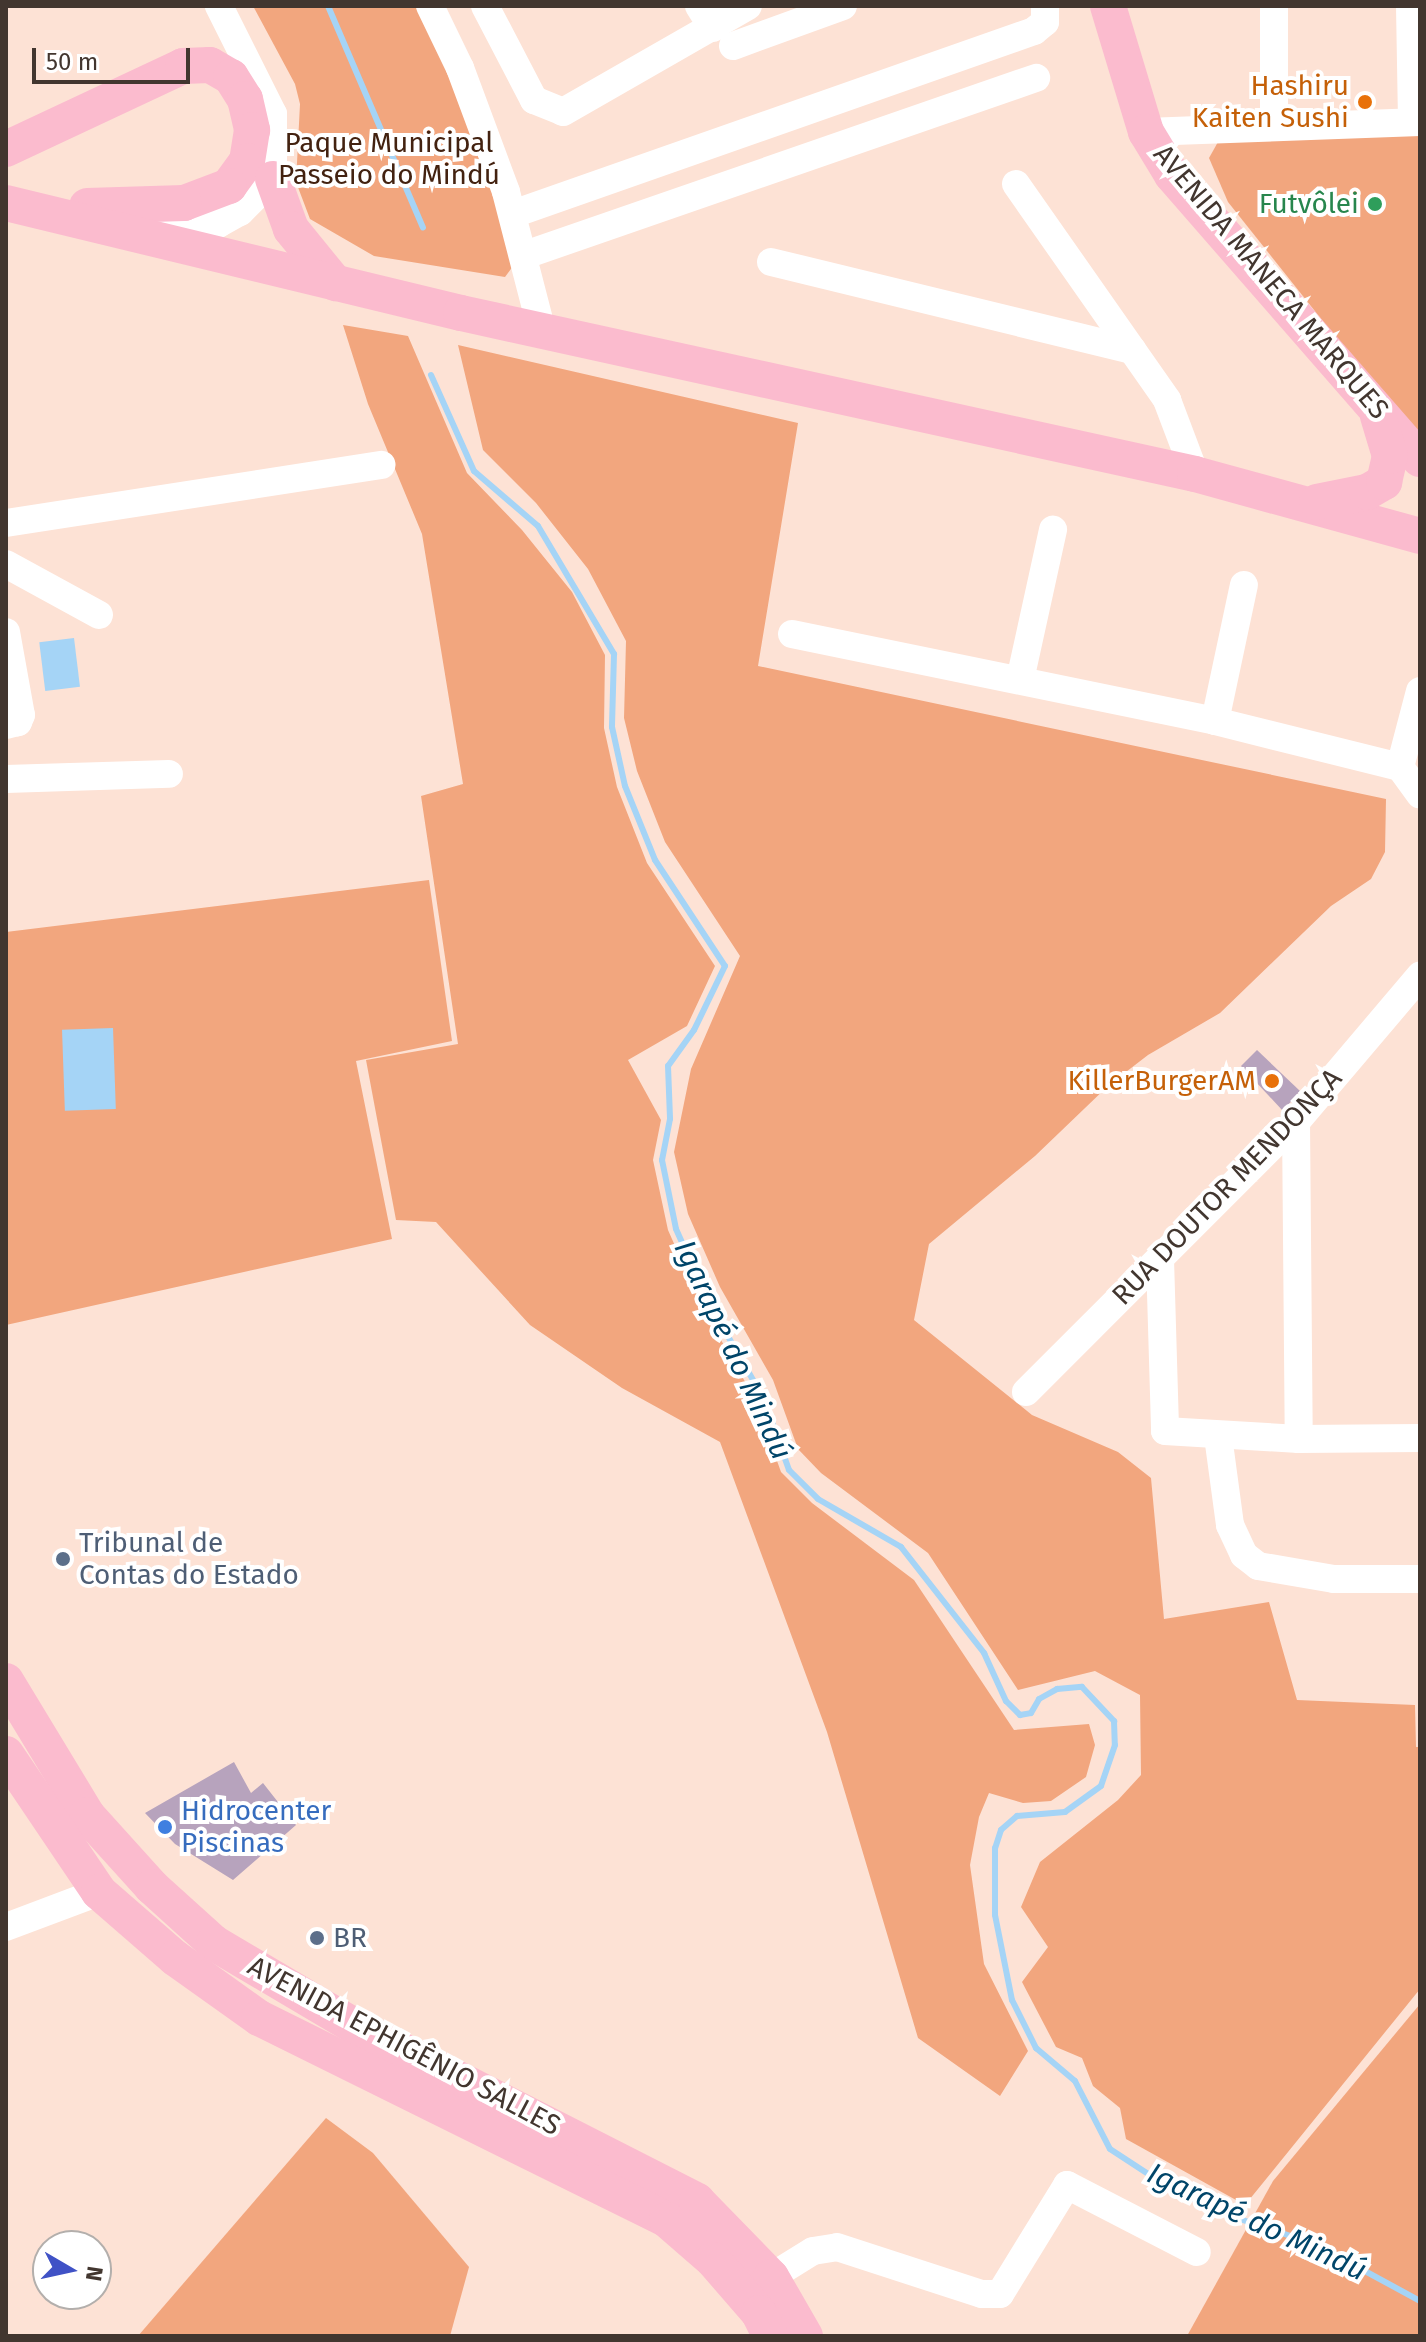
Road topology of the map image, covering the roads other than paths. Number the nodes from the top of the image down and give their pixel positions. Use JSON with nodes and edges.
{"nodes":[{"id":1,"x":219,"y":6,"type":"edge"},
{"id":2,"x":430,"y":6,"type":"edge"},
{"id":3,"x":485,"y":6,"type":"edge"},
{"id":4,"x":748,"y":6,"type":"edge"},
{"id":5,"x":843,"y":6,"type":"edge"},
{"id":6,"x":1045,"y":6,"type":"edge"},
{"id":7,"x":1108,"y":6,"type":"edge"},
{"id":8,"x":1274,"y":6,"type":"edge"},
{"id":9,"x":1410,"y":6,"type":"edge"},
{"id":10,"x":715,"y":27,"type":"edge"},
{"id":11,"x":1036,"y":78,"type":"dead end"},
{"id":12,"x":1416,"y":122,"type":"edge"},
{"id":13,"x":1274,"y":125,"type":"junction"},
{"id":14,"x":1146,"y":132,"type":"junction"},
{"id":15,"x":6,"y":149,"type":"edge"},
{"id":16,"x":273,"y":179,"type":"junction"},
{"id":17,"x":1016,"y":184,"type":"dead end"},
{"id":18,"x":6,"y":194,"type":"edge"},
{"id":19,"x":6,"y":203,"type":"edge"},
{"id":20,"x":513,"y":214,"type":"junction"},
{"id":21,"x":137,"y":233,"type":"junction"},
{"id":22,"x":525,"y":255,"type":"junction"},
{"id":23,"x":771,"y":262,"type":"dead end"},
{"id":24,"x":335,"y":283,"type":"junction"},
{"id":25,"x":542,"y":331,"type":"junction"},
{"id":26,"x":1132,"y":350,"type":"junction"},
{"id":27,"x":1375,"y":406,"type":"junction"},
{"id":28,"x":1420,"y":459,"type":"edge"},
{"id":29,"x":382,"y":465,"type":"dead end"},
{"id":30,"x":1195,"y":474,"type":"junction"},
{"id":31,"x":1312,"y":503,"type":"junction"},
{"id":32,"x":6,"y":523,"type":"edge"},
{"id":33,"x":1053,"y":530,"type":"dead end"},
{"id":34,"x":1420,"y":536,"type":"edge"},
{"id":35,"x":6,"y":564,"type":"edge"},
{"id":36,"x":1244,"y":585,"type":"dead end"},
{"id":37,"x":99,"y":615,"type":"dead end"},
{"id":38,"x":6,"y":632,"type":"edge"},
{"id":39,"x":792,"y":634,"type":"dead end"},
{"id":40,"x":1020,"y":680,"type":"junction"},
{"id":41,"x":1420,"y":691,"type":"edge"},
{"id":42,"x":1215,"y":721,"type":"junction"},
{"id":43,"x":6,"y":725,"type":"edge"},
{"id":44,"x":1400,"y":767,"type":"junction"},
{"id":45,"x":169,"y":774,"type":"dead end"},
{"id":46,"x":6,"y":779,"type":"edge"},
{"id":47,"x":1420,"y":795,"type":"edge"},
{"id":48,"x":1420,"y":976,"type":"edge"},
{"id":49,"x":1296,"y":1122,"type":"junction"},
{"id":50,"x":1160,"y":1259,"type":"junction"},
{"id":51,"x":1026,"y":1392,"type":"dead end"},
{"id":52,"x":1218,"y":1436,"type":"junction"},
{"id":53,"x":1420,"y":1438,"type":"edge"},
{"id":54,"x":1299,"y":1439,"type":"junction"},
{"id":55,"x":1420,"y":1579,"type":"edge"},
{"id":56,"x":6,"y":1681,"type":"edge"},
{"id":57,"x":6,"y":1754,"type":"edge"},
{"id":58,"x":99,"y":1892,"type":"junction"},
{"id":59,"x":6,"y":1927,"type":"edge"},
{"id":60,"x":1197,"y":2252,"type":"dead end"},
{"id":61,"x":771,"y":2277,"type":"junction"},
{"id":62,"x":770,"y":2336,"type":"edge"},
{"id":63,"x":805,"y":2336,"type":"edge"}],
"edges":[{"from":1,"to":16,"type":"street"},
{"from":2,"to":20,"type":"street"},
{"from":3,"to":10,"type":"street"},
{"from":4,"to":10,"type":"street"},
{"from":5,"to":10,"type":"street"},
{"from":6,"to":20,"type":"street"},
{"from":7,"to":14,"type":"main road","name":"AVENIDA MANECA MARQUES"},
{"from":8,"to":13,"type":"street"},
{"from":9,"to":12,"type":"street"},
{"from":11,"to":22,"type":"street"},
{"from":12,"to":13,"type":"street"},
{"from":13,"to":14,"type":"street"},
{"from":14,"to":27,"type":"main road","name":"AVENIDA MANECA MARQUES"},
{"from":15,"to":18,"type":"main road"},
{"from":16,"to":21,"type":"street"},
{"from":16,"to":24,"type":"main road"},
{"from":17,"to":26,"type":"street"},
{"from":19,"to":21,"type":"main road"},
{"from":20,"to":22,"type":"street"},
{"from":21,"to":24,"type":"main road"},
{"from":22,"to":25,"type":"street"},
{"from":23,"to":26,"type":"street"},
{"from":24,"to":25,"type":"main road"},
{"from":25,"to":30,"type":"main road"},
{"from":26,"to":30,"type":"street"},
{"from":27,"to":28,"type":"main road","name":"AVENIDA MANECA MARQUES"},
{"from":27,"to":31,"type":"main road"},
{"from":29,"to":32,"type":"street"},
{"from":30,"to":31,"type":"main road"},
{"from":31,"to":34,"type":"main road"},
{"from":33,"to":40,"type":"street"},
{"from":35,"to":37,"type":"street"},
{"from":36,"to":42,"type":"street"},
{"from":38,"to":43,"type":"street"},
{"from":39,"to":40,"type":"street"},
{"from":40,"to":42,"type":"street"},
{"from":41,"to":44,"type":"street"},
{"from":42,"to":44,"type":"street"},
{"from":44,"to":47,"type":"street"},
{"from":45,"to":46,"type":"street"},
{"from":48,"to":49,"type":"street","name":"RUA DOUTOR MENDONÇA"},
{"from":49,"to":50,"type":"street","name":"RUA DOUTOR MENDONÇA"},
{"from":49,"to":54,"type":"street"},
{"from":50,"to":51,"type":"street","name":"RUA DOUTOR MENDONÇA"},
{"from":50,"to":52,"type":"street"},
{"from":52,"to":54,"type":"street"},
{"from":52,"to":55,"type":"street"},
{"from":53,"to":54,"type":"street"},
{"from":56,"to":61,"type":"main road","name":"AVENIDA EPHIGÊNIO SALLES"},
{"from":57,"to":58,"type":"main road","name":"AVENIDA EPHIGÊNIO SALLES"},
{"from":58,"to":59,"type":"street"},
{"from":58,"to":62,"type":"main road","name":"AVENIDA EPHIGÊNIO SALLES"},
{"from":60,"to":61,"type":"street"},
{"from":61,"to":63,"type":"main road","name":"AVENIDA EPHIGÊNIO SALLES"}]}
